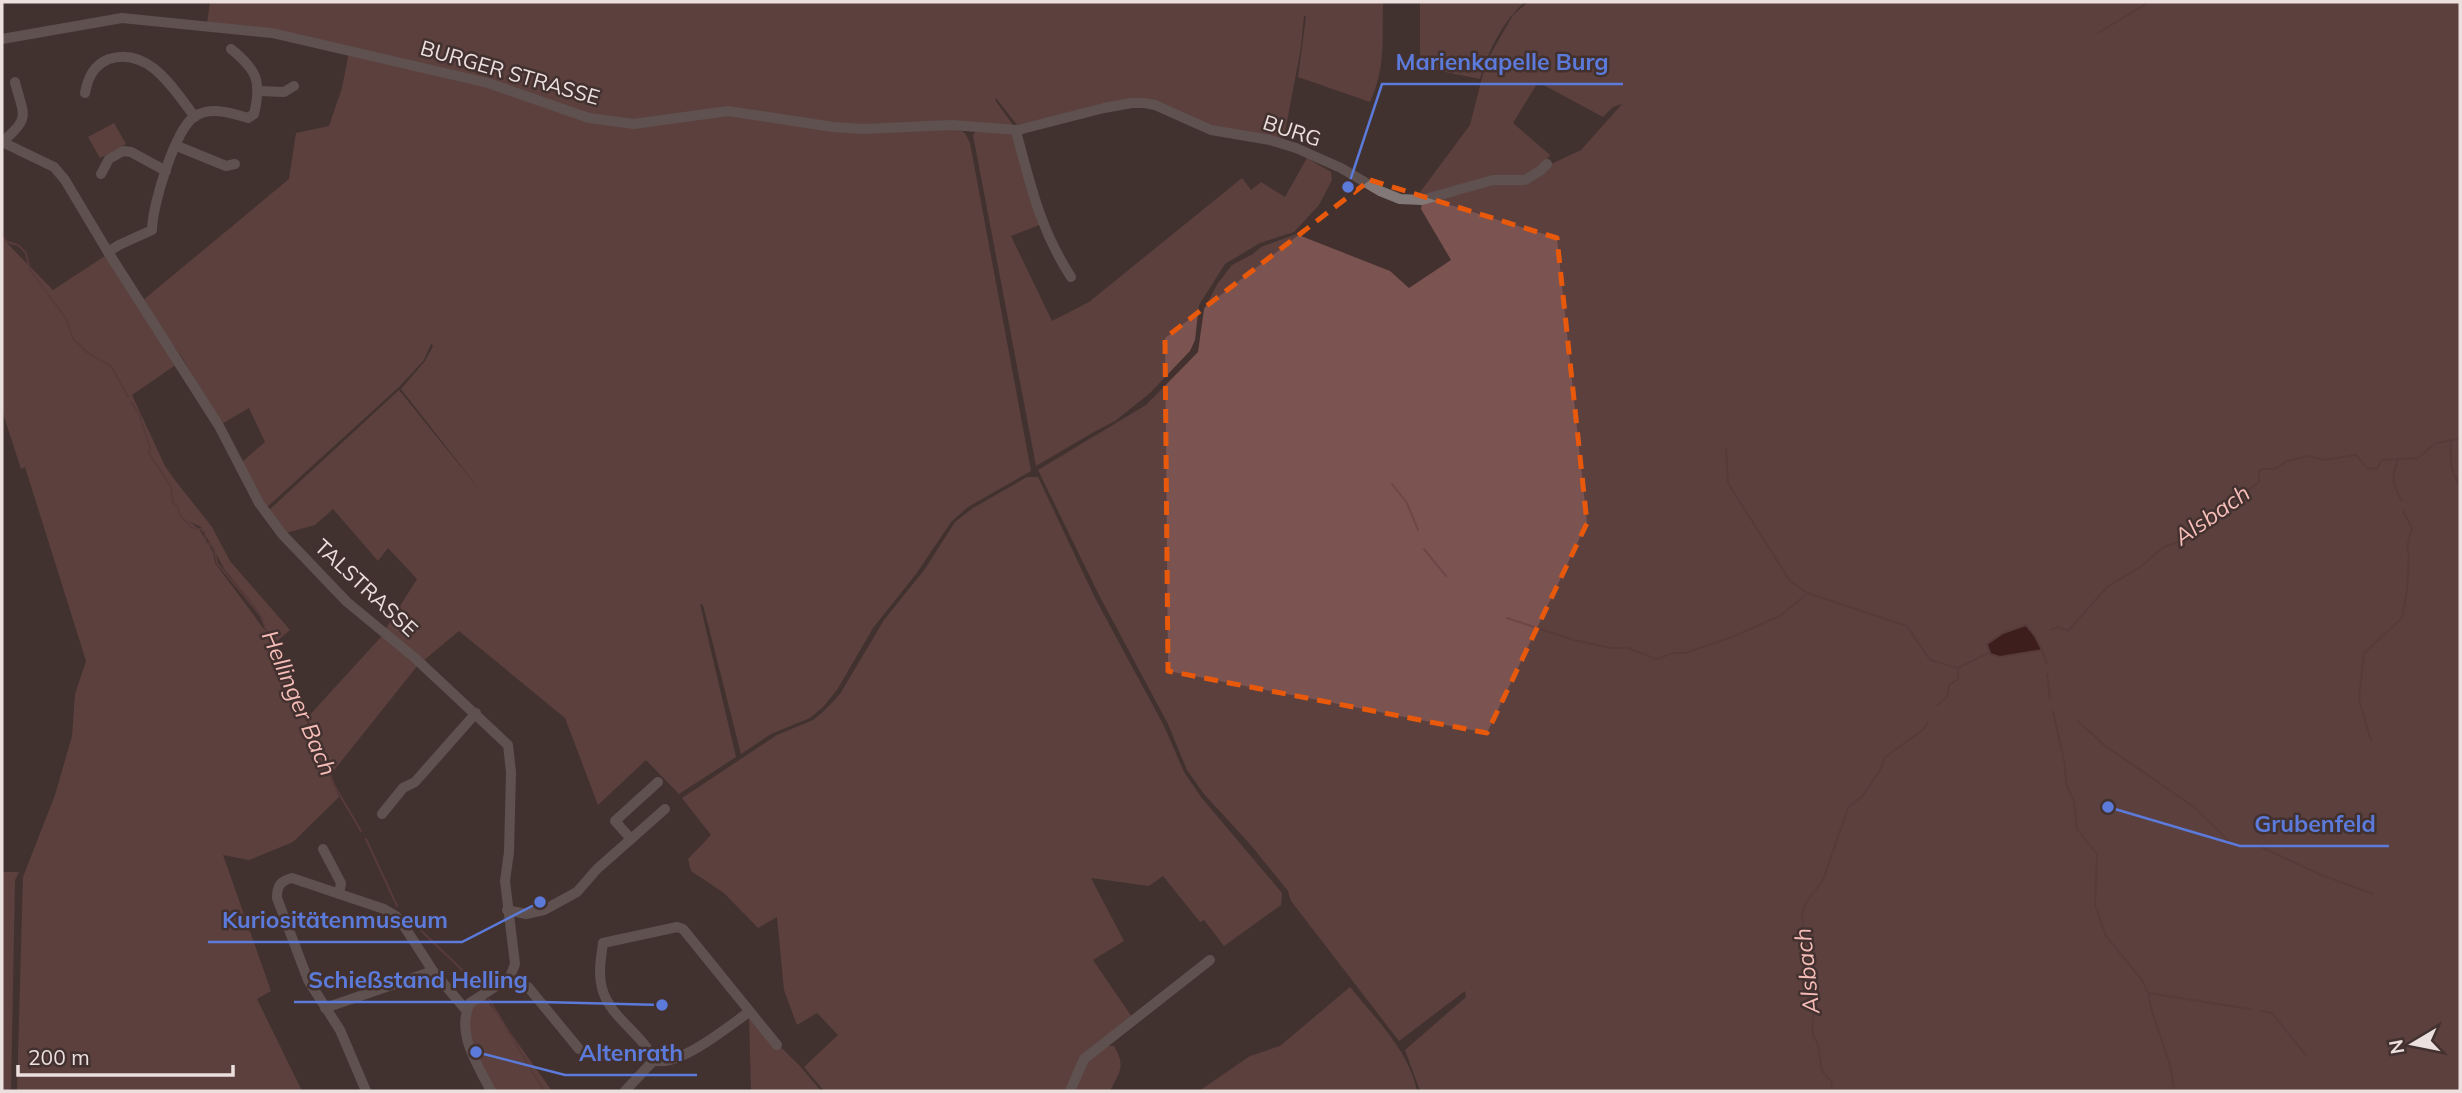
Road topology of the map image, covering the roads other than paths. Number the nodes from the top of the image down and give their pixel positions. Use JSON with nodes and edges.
{"nodes":[{"id":1,"x":2,"y":38,"type":"edge"},
{"id":2,"x":231,"y":49,"type":"dead end"},
{"id":3,"x":15,"y":82,"type":"dead end"},
{"id":4,"x":294,"y":86,"type":"dead end"},
{"id":5,"x":259,"y":91,"type":"junction"},
{"id":6,"x":85,"y":93,"type":"dead end"},
{"id":7,"x":195,"y":117,"type":"junction"},
{"id":8,"x":970,"y":127,"type":"joint"},
{"id":9,"x":1018,"y":130,"type":"junction"},
{"id":10,"x":2,"y":142,"type":"edge"},
{"id":11,"x":177,"y":146,"type":"junction"},
{"id":12,"x":235,"y":164,"type":"dead end"},
{"id":13,"x":1547,"y":164,"type":"dead end"},
{"id":14,"x":166,"y":171,"type":"junction"},
{"id":15,"x":101,"y":174,"type":"dead end"},
{"id":16,"x":108,"y":252,"type":"junction"},
{"id":17,"x":1071,"y":277,"type":"dead end"},
{"id":18,"x":475,"y":713,"type":"junction"},
{"id":19,"x":658,"y":782,"type":"dead end"},
{"id":20,"x":665,"y":808,"type":"dead end"},
{"id":21,"x":382,"y":814,"type":"dead end"},
{"id":22,"x":631,"y":839,"type":"junction"},
{"id":23,"x":323,"y":849,"type":"dead end"},
{"id":24,"x":339,"y":894,"type":"junction"},
{"id":25,"x":507,"y":910,"type":"junction"},
{"id":26,"x":1210,"y":960,"type":"dead end"},
{"id":27,"x":433,"y":971,"type":"junction"},
{"id":28,"x":510,"y":977,"type":"junction"},
{"id":29,"x":325,"y":1008,"type":"junction"},
{"id":30,"x":466,"y":1010,"type":"junction"},
{"id":31,"x":749,"y":1012,"type":"junction"},
{"id":32,"x":777,"y":1045,"type":"dead end"},
{"id":33,"x":579,"y":1049,"type":"dead end"},
{"id":34,"x":654,"y":1060,"type":"junction"},
{"id":35,"x":366,"y":1091,"type":"edge"},
{"id":36,"x":491,"y":1091,"type":"edge"},
{"id":37,"x":625,"y":1091,"type":"edge"},
{"id":38,"x":1070,"y":1091,"type":"edge"}],
"edges":[{"from":1,"to":8,"type":"street","name":"BURGER STRASSE"},
{"from":2,"to":5,"type":"street"},
{"from":3,"to":10,"type":"street"},
{"from":4,"to":5,"type":"street"},
{"from":5,"to":7,"type":"street"},
{"from":6,"to":7,"type":"street"},
{"from":7,"to":11,"type":"street"},
{"from":8,"to":9,"type":"street","name":"BURG"},
{"from":9,"to":13,"type":"street","name":"BURG"},
{"from":9,"to":17,"type":"street"},
{"from":10,"to":16,"type":"street","name":"TALSTRASSE"},
{"from":11,"to":12,"type":"street"},
{"from":11,"to":14,"type":"street"},
{"from":14,"to":15,"type":"street"},
{"from":14,"to":16,"type":"street"},
{"from":16,"to":18,"type":"street","name":"TALSTRASSE"},
{"from":18,"to":21,"type":"street"},
{"from":18,"to":25,"type":"street","name":"TALSTRASSE"},
{"from":19,"to":22,"type":"street"},
{"from":20,"to":22,"type":"street"},
{"from":22,"to":25,"type":"street"},
{"from":23,"to":24,"type":"street"},
{"from":24,"to":27,"type":"street"},
{"from":24,"to":29,"type":"street"},
{"from":25,"to":28,"type":"street","name":"TALSTRASSE"},
{"from":26,"to":38,"type":"street"},
{"from":27,"to":29,"type":"street"},
{"from":27,"to":30,"type":"street"},
{"from":28,"to":30,"type":"street"},
{"from":28,"to":33,"type":"street"},
{"from":29,"to":35,"type":"street"},
{"from":30,"to":36,"type":"street"},
{"from":31,"to":32,"type":"street"},
{"from":31,"to":34,"type":"street"},
{"from":31,"to":34,"type":"street"},
{"from":34,"to":37,"type":"street"}]}
